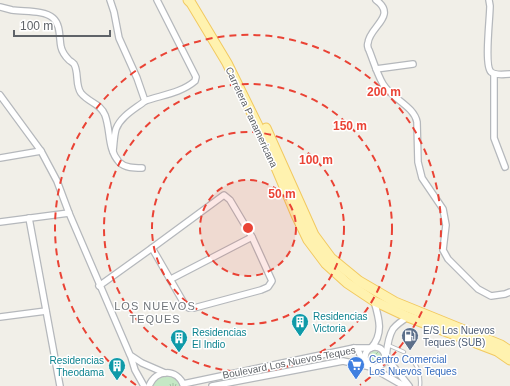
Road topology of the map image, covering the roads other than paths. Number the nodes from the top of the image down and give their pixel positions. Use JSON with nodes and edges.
{"nodes":[{"id":1,"x":110,"y":0,"type":"edge"},
{"id":2,"x":157,"y":0,"type":"edge"},
{"id":3,"x":188,"y":0,"type":"edge"},
{"id":4,"x":195,"y":0,"type":"edge"},
{"id":5,"x":376,"y":0,"type":"edge"},
{"id":6,"x":489,"y":0,"type":"edge"},
{"id":7,"x":0,"y":7,"type":"edge"},
{"id":8,"x":413,"y":64,"type":"dead end"},
{"id":9,"x":376,"y":68,"type":"junction"},
{"id":10,"x":494,"y":74,"type":"junction"},
{"id":11,"x":510,"y":74,"type":"edge"},
{"id":12,"x":0,"y":95,"type":"edge"},
{"id":13,"x":145,"y":101,"type":"junction"},
{"id":14,"x":41,"y":151,"type":"junction"},
{"id":15,"x":113,"y":153,"type":"junction"},
{"id":16,"x":0,"y":158,"type":"edge"},
{"id":17,"x":506,"y":166,"type":"dead end"},
{"id":18,"x":142,"y":168,"type":"dead end"},
{"id":19,"x":69,"y":213,"type":"junction"},
{"id":20,"x":29,"y":218,"type":"junction"},
{"id":21,"x":0,"y":222,"type":"edge"},
{"id":22,"x":252,"y":237,"type":"junction"},
{"id":23,"x":152,"y":248,"type":"junction"},
{"id":24,"x":170,"y":279,"type":"junction"},
{"id":25,"x":99,"y":286,"type":"junction"},
{"id":26,"x":510,"y":292,"type":"edge"},
{"id":27,"x":374,"y":301,"type":"junction"},
{"id":28,"x":46,"y":311,"type":"junction"},
{"id":29,"x":0,"y":317,"type":"edge"},
{"id":30,"x":408,"y":317,"type":"junction"},
{"id":31,"x":388,"y":345,"type":"junction"},
{"id":32,"x":354,"y":348,"type":"junction"},
{"id":33,"x":371,"y":348,"type":"junction"},
{"id":34,"x":510,"y":351,"type":"edge"},
{"id":35,"x":404,"y":352,"type":"dead end"},
{"id":36,"x":131,"y":357,"type":"junction"},
{"id":37,"x":386,"y":357,"type":"junction"},
{"id":38,"x":411,"y":358,"type":"dead end"},
{"id":39,"x":510,"y":360,"type":"edge"},
{"id":40,"x":354,"y":362,"type":"junction"},
{"id":41,"x":371,"y":366,"type":"junction"},
{"id":42,"x":165,"y":373,"type":"junction"},
{"id":43,"x":183,"y":385,"type":"edge"},
{"id":44,"x":60,"y":386,"type":"edge"},
{"id":45,"x":144,"y":386,"type":"edge"},
{"id":46,"x":149,"y":386,"type":"edge"},
{"id":47,"x":212,"y":386,"type":"edge"},
{"id":48,"x":404,"y":386,"type":"edge"},
{"id":49,"x":409,"y":386,"type":"edge"},
{"id":50,"x":420,"y":386,"type":"edge"}],
"edges":[{"from":1,"to":13,"type":"street"},
{"from":2,"to":13,"type":"street"},
{"from":3,"to":27,"type":"main road","name":"Carretera Panamericana"},
{"from":4,"to":34,"type":"main road","name":"Carretera Panamericana"},
{"from":5,"to":9,"type":"street"},
{"from":6,"to":10,"type":"street"},
{"from":7,"to":15,"type":"street"},
{"from":8,"to":9,"type":"street"},
{"from":9,"to":26,"type":"street"},
{"from":10,"to":11,"type":"street"},
{"from":10,"to":17,"type":"street"},
{"from":12,"to":14,"type":"street"},
{"from":13,"to":15,"type":"street"},
{"from":14,"to":16,"type":"street"},
{"from":14,"to":19,"type":"street"},
{"from":15,"to":18,"type":"street"},
{"from":19,"to":20,"type":"street"},
{"from":19,"to":25,"type":"street"},
{"from":20,"to":21,"type":"street"},
{"from":20,"to":28,"type":"street"},
{"from":22,"to":23,"type":"street"},
{"from":22,"to":24,"type":"street"},
{"from":22,"to":24,"type":"street"},
{"from":23,"to":24,"type":"street"},
{"from":23,"to":25,"type":"street"},
{"from":25,"to":36,"type":"street"},
{"from":27,"to":30,"type":"main road","name":"Carretera Panamericana"},
{"from":27,"to":33,"type":"street"},
{"from":28,"to":29,"type":"street"},
{"from":28,"to":44,"type":"street"},
{"from":30,"to":31,"type":"street"},
{"from":30,"to":39,"type":"main road","name":"Carretera Panamericana"},
{"from":31,"to":35,"type":"lane"},
{"from":31,"to":37,"type":"street"},
{"from":32,"to":33,"type":"street","name":"Boulevard Los Nuevos Teques"},
{"from":32,"to":40,"type":"street"},
{"from":32,"to":43,"type":"street","name":"Boulevard Los Nuevos Teques"},
{"from":33,"to":37,"type":"street"},
{"from":33,"to":41,"type":"street"},
{"from":36,"to":42,"type":"street"},
{"from":36,"to":45,"type":"street"},
{"from":37,"to":41,"type":"street"},
{"from":37,"to":49,"type":"street"},
{"from":38,"to":50,"type":"lane"},
{"from":40,"to":41,"type":"street","name":"Boulevard Los Nuevos Teques"},
{"from":40,"to":47,"type":"street","name":"Boulevard Los Nuevos Teques"},
{"from":41,"to":48,"type":"street","name":"Boulevard Los Nuevos Teques"},
{"from":42,"to":43,"type":"street"},
{"from":42,"to":46,"type":"street"}]}
